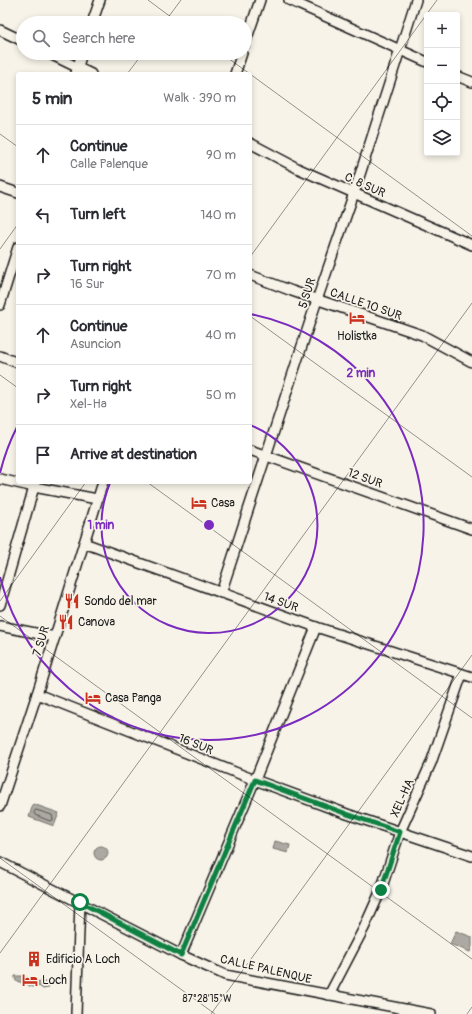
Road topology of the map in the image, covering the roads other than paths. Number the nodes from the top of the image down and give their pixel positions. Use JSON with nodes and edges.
{"nodes":[{"id":1,"x":100,"y":0,"type":"edge"},
{"id":2,"x":260,"y":0,"type":"edge"},
{"id":3,"x":288,"y":0,"type":"edge"},
{"id":4,"x":416,"y":0,"type":"edge"},
{"id":5,"x":94,"y":16,"type":"edge"},
{"id":6,"x":252,"y":23,"type":"edge"},
{"id":7,"x":0,"y":30,"type":"edge"},
{"id":8,"x":16,"y":38,"type":"edge"},
{"id":9,"x":399,"y":50,"type":"junction"},
{"id":10,"x":59,"y":60,"type":"edge"},
{"id":11,"x":80,"y":60,"type":"edge"},
{"id":12,"x":240,"y":60,"type":"edge"},
{"id":13,"x":424,"y":61,"type":"edge"},
{"id":14,"x":76,"y":71,"type":"edge"},
{"id":15,"x":236,"y":72,"type":"edge"},
{"id":16,"x":460,"y":77,"type":"edge"},
{"id":17,"x":472,"y":82,"type":"edge"},
{"id":18,"x":252,"y":144,"type":"edge"},
{"id":19,"x":0,"y":187,"type":"edge"},
{"id":20,"x":16,"y":192,"type":"edge"},
{"id":21,"x":354,"y":193,"type":"junction"},
{"id":22,"x":472,"y":245,"type":"edge"},
{"id":23,"x":16,"y":253,"type":"edge"},
{"id":24,"x":252,"y":276,"type":"edge"},
{"id":25,"x":316,"y":300,"type":"junction"},
{"id":26,"x":0,"y":305,"type":"edge"},
{"id":27,"x":0,"y":356,"type":"edge"},
{"id":28,"x":16,"y":362,"type":"edge"},
{"id":29,"x":472,"y":362,"type":"edge"},
{"id":30,"x":252,"y":451,"type":"edge"},
{"id":31,"x":266,"y":456,"type":"junction"},
{"id":32,"x":0,"y":479,"type":"edge"},
{"id":33,"x":16,"y":483,"type":"edge"},
{"id":34,"x":21,"y":484,"type":"edge"},
{"id":35,"x":102,"y":484,"type":"edge"},
{"id":36,"x":34,"y":487,"type":"junction"},
{"id":37,"x":97,"y":499,"type":"junction"},
{"id":38,"x":472,"y":529,"type":"edge"},
{"id":39,"x":84,"y":543,"type":"junction"},
{"id":40,"x":221,"y":593,"type":"junction"},
{"id":41,"x":0,"y":605,"type":"edge"},
{"id":42,"x":0,"y":626,"type":"edge"},
{"id":43,"x":316,"y":627,"type":"junction"},
{"id":44,"x":55,"y":637,"type":"junction"},
{"id":45,"x":462,"y":674,"type":"junction"},
{"id":46,"x":472,"y":678,"type":"edge"},
{"id":47,"x":37,"y":694,"type":"junction"},
{"id":48,"x":255,"y":780,"type":"junction"},
{"id":49,"x":0,"y":806,"type":"edge"},
{"id":50,"x":400,"y":832,"type":"junction"},
{"id":51,"x":472,"y":856,"type":"edge"},
{"id":52,"x":0,"y":862,"type":"edge"},
{"id":53,"x":80,"y":902,"type":"junction"},
{"id":54,"x":181,"y":955,"type":"junction"},
{"id":55,"x":329,"y":995,"type":"junction"},
{"id":56,"x":411,"y":1012,"type":"edge"},
{"id":57,"x":76,"y":1014,"type":"edge"},
{"id":58,"x":431,"y":1014,"type":"edge"}],
"edges":[{"from":1,"to":5,"type":"street"},
{"from":2,"to":6,"type":"street"},
{"from":3,"to":9,"type":"street"},
{"from":4,"to":9,"type":"street","name":"5 SUR"},
{"from":7,"to":8,"type":"street"},
{"from":9,"to":13,"type":"street"},
{"from":9,"to":21,"type":"street","name":"5 SUR"},
{"from":10,"to":14,"type":"street"},
{"from":11,"to":14,"type":"street"},
{"from":12,"to":15,"type":"street"},
{"from":16,"to":17,"type":"street"},
{"from":18,"to":21,"type":"street","name":"C. 8 SUR"},
{"from":19,"to":20,"type":"street"},
{"from":21,"to":22,"type":"street","name":"C. 8 SUR"},
{"from":21,"to":25,"type":"street","name":"5 SUR"},
{"from":23,"to":26,"type":"street"},
{"from":24,"to":25,"type":"street","name":"CALLE 10 SUR"},
{"from":25,"to":29,"type":"street","name":"CALLE 10 SUR"},
{"from":25,"to":31,"type":"street","name":"5 SUR"},
{"from":27,"to":28,"type":"street"},
{"from":30,"to":31,"type":"street","name":"12 SUR"},
{"from":31,"to":38,"type":"street","name":"12 SUR"},
{"from":31,"to":40,"type":"street","name":"5 SUR"},
{"from":32,"to":33,"type":"street"},
{"from":34,"to":36,"type":"street"},
{"from":35,"to":37,"type":"street","name":"7 SUR"},
{"from":36,"to":37,"type":"street"},
{"from":36,"to":41,"type":"street"},
{"from":37,"to":39,"type":"street","name":"7 SUR"},
{"from":39,"to":40,"type":"street","name":"14 SUR"},
{"from":39,"to":44,"type":"street","name":"7 SUR"},
{"from":40,"to":43,"type":"street","name":"14 SUR"},
{"from":42,"to":44,"type":"street"},
{"from":43,"to":45,"type":"street","name":"14 SUR"},
{"from":43,"to":48,"type":"street"},
{"from":44,"to":47,"type":"street","name":"7 SUR"},
{"from":45,"to":46,"type":"street","name":"14 SUR"},
{"from":45,"to":50,"type":"street","name":"XEL-HA"},
{"from":47,"to":48,"type":"street","name":"16 SUR"},
{"from":47,"to":49,"type":"street","name":"7 SUR"},
{"from":48,"to":50,"type":"street","name":"16 SUR"},
{"from":48,"to":54,"type":"street"},
{"from":50,"to":51,"type":"street","name":"16 SUR"},
{"from":50,"to":55,"type":"street","name":"XEL-HA"},
{"from":52,"to":53,"type":"street","name":"CALLE PALENQUE"},
{"from":53,"to":54,"type":"street","name":"CALLE PALENQUE"},
{"from":53,"to":57,"type":"street"},
{"from":54,"to":55,"type":"street","name":"CALLE PALENQUE"},
{"from":55,"to":56,"type":"street","name":"CALLE PALENQUE"},
{"from":56,"to":58,"type":"street","name":"CALLE PALENQUE"}]}
